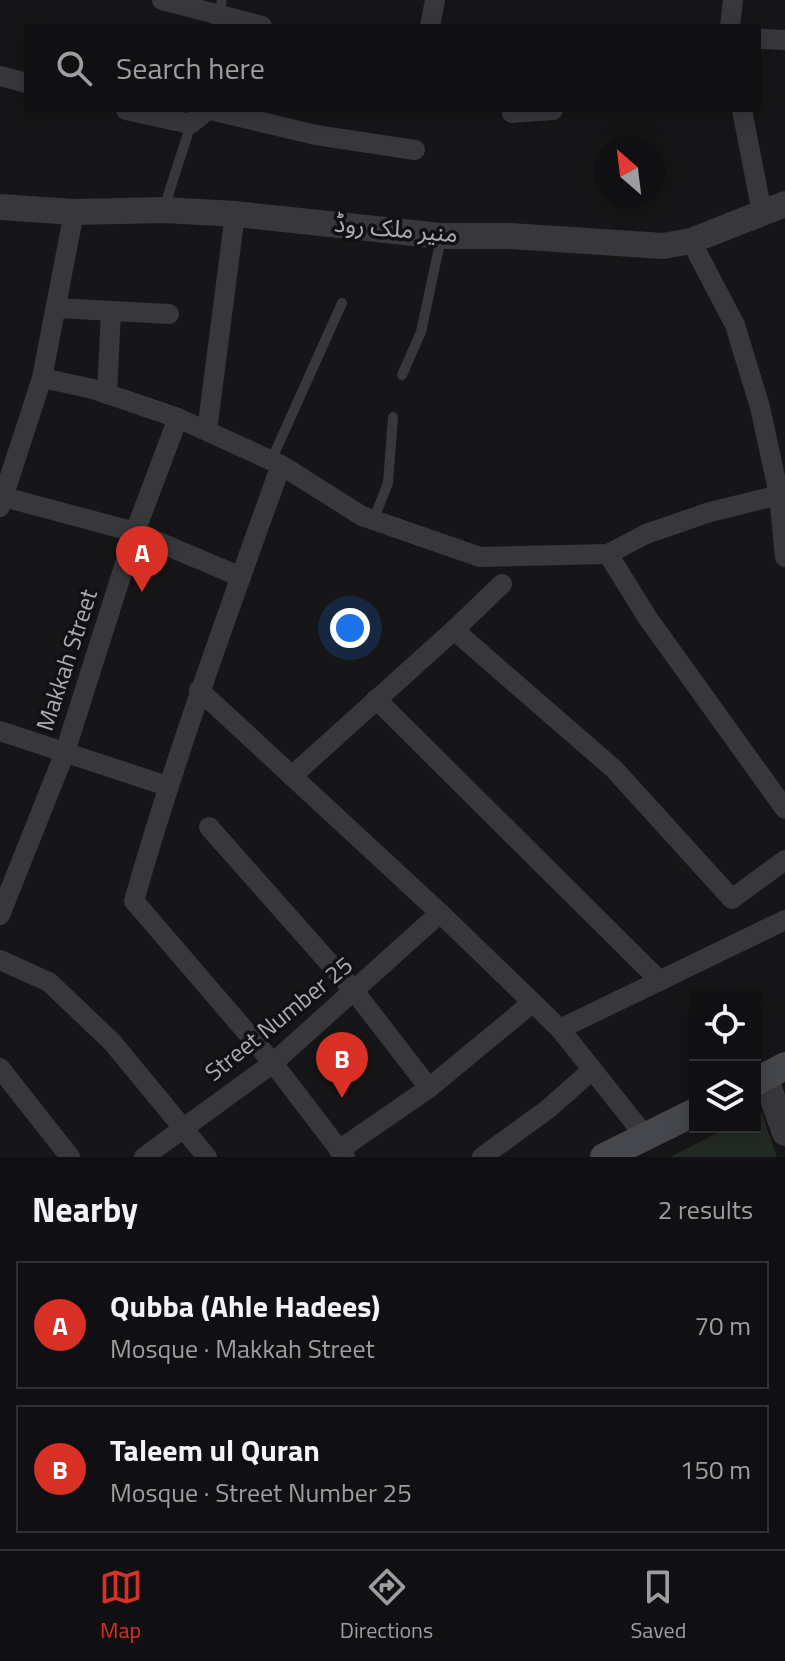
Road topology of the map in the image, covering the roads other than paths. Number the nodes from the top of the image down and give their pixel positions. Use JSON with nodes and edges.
{"nodes":[{"id":1,"x":162,"y":0,"type":"edge"},
{"id":2,"x":435,"y":0,"type":"edge"},
{"id":3,"x":733,"y":0,"type":"edge"},
{"id":4,"x":219,"y":13,"type":"edge"},
{"id":5,"x":255,"y":24,"type":"edge"},
{"id":6,"x":430,"y":24,"type":"edge"},
{"id":7,"x":730,"y":24,"type":"edge"},
{"id":8,"x":761,"y":39,"type":"edge"},
{"id":9,"x":785,"y":40,"type":"edge"},
{"id":10,"x":0,"y":76,"type":"edge"},
{"id":11,"x":24,"y":82,"type":"edge"},
{"id":12,"x":145,"y":112,"type":"edge"},
{"id":13,"x":218,"y":112,"type":"edge"},
{"id":14,"x":526,"y":112,"type":"edge"},
{"id":15,"x":743,"y":112,"type":"edge"},
{"id":16,"x":512,"y":113,"type":"dead end"},
{"id":17,"x":192,"y":117,"type":"edge"},
{"id":18,"x":415,"y":150,"type":"dead end"},
{"id":19,"x":0,"y":207,"type":"edge"},
{"id":20,"x":774,"y":208,"type":"edge"},
{"id":21,"x":164,"y":210,"type":"junction"},
{"id":22,"x":74,"y":212,"type":"junction"},
{"id":23,"x":235,"y":214,"type":"junction"},
{"id":24,"x":441,"y":236,"type":"junction"},
{"id":25,"x":691,"y":241,"type":"junction"},
{"id":26,"x":342,"y":303,"type":"dead end"},
{"id":27,"x":56,"y":308,"type":"junction"},
{"id":28,"x":111,"y":311,"type":"junction"},
{"id":29,"x":169,"y":314,"type":"dead end"},
{"id":30,"x":402,"y":375,"type":"dead end"},
{"id":31,"x":42,"y":378,"type":"junction"},
{"id":32,"x":107,"y":394,"type":"junction"},
{"id":33,"x":393,"y":417,"type":"dead end"},
{"id":34,"x":178,"y":418,"type":"junction"},
{"id":35,"x":207,"y":431,"type":"junction"},
{"id":36,"x":276,"y":463,"type":"junction"},
{"id":37,"x":779,"y":495,"type":"junction"},
{"id":38,"x":1,"y":500,"type":"edge"},
{"id":39,"x":373,"y":521,"type":"junction"},
{"id":40,"x":135,"y":532,"type":"junction"},
{"id":41,"x":608,"y":554,"type":"junction"},
{"id":42,"x":785,"y":557,"type":"edge"},
{"id":43,"x":241,"y":577,"type":"junction"},
{"id":44,"x":502,"y":584,"type":"dead end"},
{"id":45,"x":454,"y":630,"type":"junction"},
{"id":46,"x":199,"y":690,"type":"junction"},
{"id":47,"x":376,"y":699,"type":"junction"},
{"id":48,"x":0,"y":731,"type":"edge"},
{"id":49,"x":65,"y":752,"type":"junction"},
{"id":50,"x":292,"y":776,"type":"junction"},
{"id":51,"x":167,"y":786,"type":"junction"},
{"id":52,"x":785,"y":809,"type":"edge"},
{"id":53,"x":209,"y":827,"type":"dead end"},
{"id":54,"x":785,"y":860,"type":"edge"},
{"id":55,"x":440,"y":913,"type":"junction"},
{"id":56,"x":0,"y":915,"type":"edge"},
{"id":57,"x":785,"y":920,"type":"edge"},
{"id":58,"x":0,"y":960,"type":"edge"},
{"id":59,"x":660,"y":981,"type":"junction"},
{"id":60,"x":355,"y":992,"type":"junction"},
{"id":61,"x":532,"y":1003,"type":"junction"},
{"id":62,"x":560,"y":1029,"type":"junction"},
{"id":63,"x":273,"y":1063,"type":"junction"},
{"id":64,"x":0,"y":1068,"type":"edge"},
{"id":65,"x":592,"y":1070,"type":"junction"},
{"id":66,"x":768,"y":1075,"type":"edge"},
{"id":67,"x":429,"y":1088,"type":"junction"},
{"id":68,"x":689,"y":1115,"type":"edge"},
{"id":69,"x":184,"y":1126,"type":"junction"},
{"id":70,"x":785,"y":1133,"type":"edge"},
{"id":71,"x":645,"y":1136,"type":"junction"},
{"id":72,"x":342,"y":1154,"type":"edge"},
{"id":73,"x":70,"y":1157,"type":"edge"},
{"id":74,"x":144,"y":1157,"type":"edge"},
{"id":75,"x":207,"y":1157,"type":"edge"},
{"id":76,"x":482,"y":1157,"type":"edge"},
{"id":77,"x":604,"y":1157,"type":"edge"}],
"edges":[{"from":1,"to":4,"type":"street"},
{"from":2,"to":6,"type":"street"},
{"from":3,"to":7,"type":"street"},
{"from":4,"to":5,"type":"street"},
{"from":8,"to":9,"type":"street"},
{"from":10,"to":11,"type":"street"},
{"from":12,"to":17,"type":"street"},
{"from":13,"to":18,"type":"street"},
{"from":14,"to":16,"type":"street"},
{"from":15,"to":20,"type":"street"},
{"from":17,"to":21,"type":"lane"},
{"from":19,"to":22,"type":"street","name":"منیر ملک روڈ"},
{"from":20,"to":25,"type":"street","name":"منیر ملک روڈ"},
{"from":21,"to":22,"type":"street","name":"منیر ملک روڈ"},
{"from":21,"to":23,"type":"street","name":"منیر ملک روڈ"},
{"from":22,"to":27,"type":"street"},
{"from":23,"to":24,"type":"street","name":"منیر ملک روڈ"},
{"from":23,"to":35,"type":"street"},
{"from":24,"to":25,"type":"street","name":"منیر ملک روڈ"},
{"from":24,"to":30,"type":"lane"},
{"from":25,"to":37,"type":"street"},
{"from":26,"to":36,"type":"lane"},
{"from":27,"to":28,"type":"street"},
{"from":27,"to":31,"type":"street"},
{"from":28,"to":29,"type":"street"},
{"from":28,"to":32,"type":"street"},
{"from":31,"to":32,"type":"street"},
{"from":31,"to":38,"type":"street"},
{"from":32,"to":34,"type":"street"},
{"from":33,"to":39,"type":"lane"},
{"from":34,"to":35,"type":"street"},
{"from":34,"to":40,"type":"street","name":"Makkah Street"},
{"from":35,"to":36,"type":"street"},
{"from":36,"to":39,"type":"street"},
{"from":36,"to":43,"type":"street"},
{"from":37,"to":41,"type":"street"},
{"from":37,"to":42,"type":"street"},
{"from":38,"to":40,"type":"street"},
{"from":39,"to":41,"type":"street"},
{"from":40,"to":43,"type":"street"},
{"from":40,"to":49,"type":"street","name":"Makkah Street"},
{"from":41,"to":52,"type":"street"},
{"from":43,"to":46,"type":"street"},
{"from":44,"to":45,"type":"street"},
{"from":45,"to":47,"type":"street"},
{"from":45,"to":54,"type":"street"},
{"from":46,"to":50,"type":"street"},
{"from":46,"to":51,"type":"street"},
{"from":47,"to":50,"type":"street"},
{"from":47,"to":59,"type":"street"},
{"from":48,"to":49,"type":"street"},
{"from":49,"to":51,"type":"street"},
{"from":49,"to":56,"type":"street","name":"Makkah Street"},
{"from":50,"to":55,"type":"street"},
{"from":51,"to":63,"type":"street"},
{"from":53,"to":60,"type":"street"},
{"from":55,"to":60,"type":"street","name":"Street Number 25"},
{"from":55,"to":61,"type":"street"},
{"from":57,"to":59,"type":"street"},
{"from":58,"to":69,"type":"street"},
{"from":59,"to":62,"type":"street"},
{"from":60,"to":63,"type":"street","name":"Street Number 25"},
{"from":60,"to":67,"type":"street"},
{"from":61,"to":62,"type":"street"},
{"from":61,"to":67,"type":"street"},
{"from":62,"to":65,"type":"street"},
{"from":63,"to":69,"type":"street","name":"Street Number 25"},
{"from":63,"to":72,"type":"street"},
{"from":64,"to":73,"type":"street"},
{"from":65,"to":71,"type":"street"},
{"from":65,"to":76,"type":"street"},
{"from":66,"to":70,"type":"street"},
{"from":67,"to":72,"type":"street"},
{"from":68,"to":71,"type":"main road"},
{"from":69,"to":74,"type":"street","name":"Street Number 25"},
{"from":69,"to":75,"type":"street"},
{"from":71,"to":77,"type":"main road"}]}
